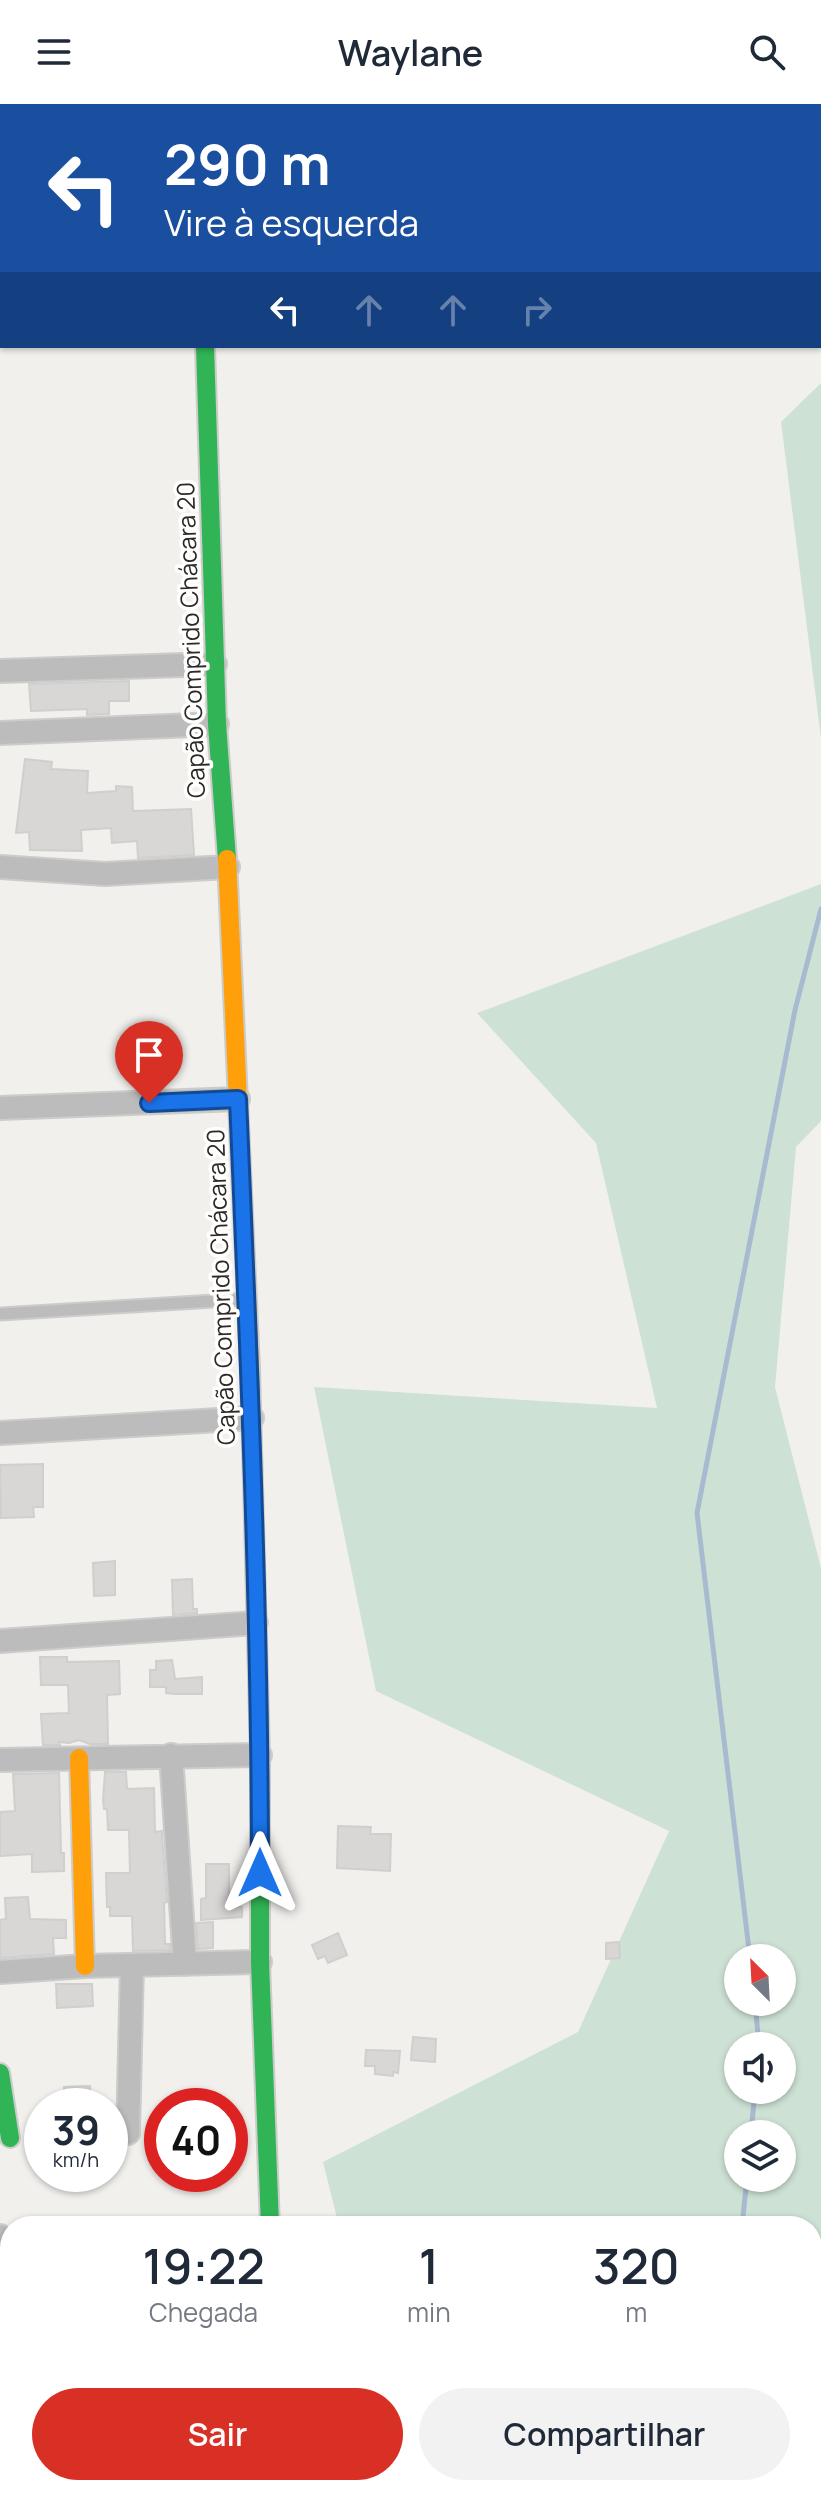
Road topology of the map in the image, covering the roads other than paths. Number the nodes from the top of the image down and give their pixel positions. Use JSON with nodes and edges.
{"nodes":[{"id":1,"x":205,"y":348,"type":"edge"},
{"id":2,"x":215,"y":664,"type":"junction"},
{"id":3,"x":0,"y":671,"type":"edge"},
{"id":4,"x":217,"y":724,"type":"junction"},
{"id":5,"x":0,"y":733,"type":"edge"},
{"id":6,"x":0,"y":867,"type":"edge"},
{"id":7,"x":228,"y":867,"type":"junction"},
{"id":8,"x":238,"y":1099,"type":"junction"},
{"id":9,"x":0,"y":1108,"type":"edge"},
{"id":10,"x":247,"y":1299,"type":"junction"},
{"id":11,"x":0,"y":1314,"type":"edge"},
{"id":12,"x":252,"y":1418,"type":"junction"},
{"id":13,"x":0,"y":1433,"type":"edge"},
{"id":14,"x":256,"y":1623,"type":"junction"},
{"id":15,"x":0,"y":1641,"type":"edge"},
{"id":16,"x":171,"y":1755,"type":"junction"},
{"id":17,"x":260,"y":1755,"type":"junction"},
{"id":18,"x":79,"y":1758,"type":"junction"},
{"id":19,"x":0,"y":1760,"type":"edge"},
{"id":20,"x":260,"y":1962,"type":"junction"},
{"id":21,"x":185,"y":1964,"type":"junction"},
{"id":22,"x":132,"y":1965,"type":"junction"},
{"id":23,"x":85,"y":1966,"type":"junction"},
{"id":24,"x":0,"y":1972,"type":"edge"},
{"id":25,"x":0,"y":2073,"type":"edge"},
{"id":26,"x":128,"y":2133,"type":"dead end"},
{"id":27,"x":10,"y":2138,"type":"dead end"},
{"id":28,"x":270,"y":2216,"type":"edge"}],
"edges":[{"from":1,"to":2,"type":"street","name":"Capão Comprido Chácara 20"},
{"from":2,"to":3,"type":"street"},
{"from":2,"to":4,"type":"street","name":"Capão Comprido Chácara 20"},
{"from":4,"to":5,"type":"street"},
{"from":4,"to":7,"type":"street","name":"Capão Comprido Chácara 20"},
{"from":6,"to":7,"type":"street"},
{"from":7,"to":8,"type":"street","name":"Capão Comprido Chácara 20"},
{"from":8,"to":9,"type":"street"},
{"from":8,"to":10,"type":"street","name":"Capão Comprido Chácara 20"},
{"from":10,"to":11,"type":"lane"},
{"from":10,"to":12,"type":"street","name":"Capão Comprido Chácara 20"},
{"from":12,"to":13,"type":"street"},
{"from":12,"to":14,"type":"street","name":"Capão Comprido Chácara 20"},
{"from":14,"to":15,"type":"street"},
{"from":14,"to":17,"type":"street","name":"Capão Comprido Chácara 20"},
{"from":16,"to":17,"type":"street"},
{"from":16,"to":18,"type":"street"},
{"from":16,"to":21,"type":"street"},
{"from":17,"to":20,"type":"street","name":"Capão Comprido Chácara 20"},
{"from":18,"to":19,"type":"street"},
{"from":18,"to":23,"type":"street"},
{"from":20,"to":21,"type":"street"},
{"from":20,"to":28,"type":"street","name":"Capão Comprido Chácara 20"},
{"from":21,"to":22,"type":"street"},
{"from":22,"to":23,"type":"street"},
{"from":22,"to":26,"type":"street"},
{"from":23,"to":24,"type":"street"},
{"from":25,"to":27,"type":"street"}]}
